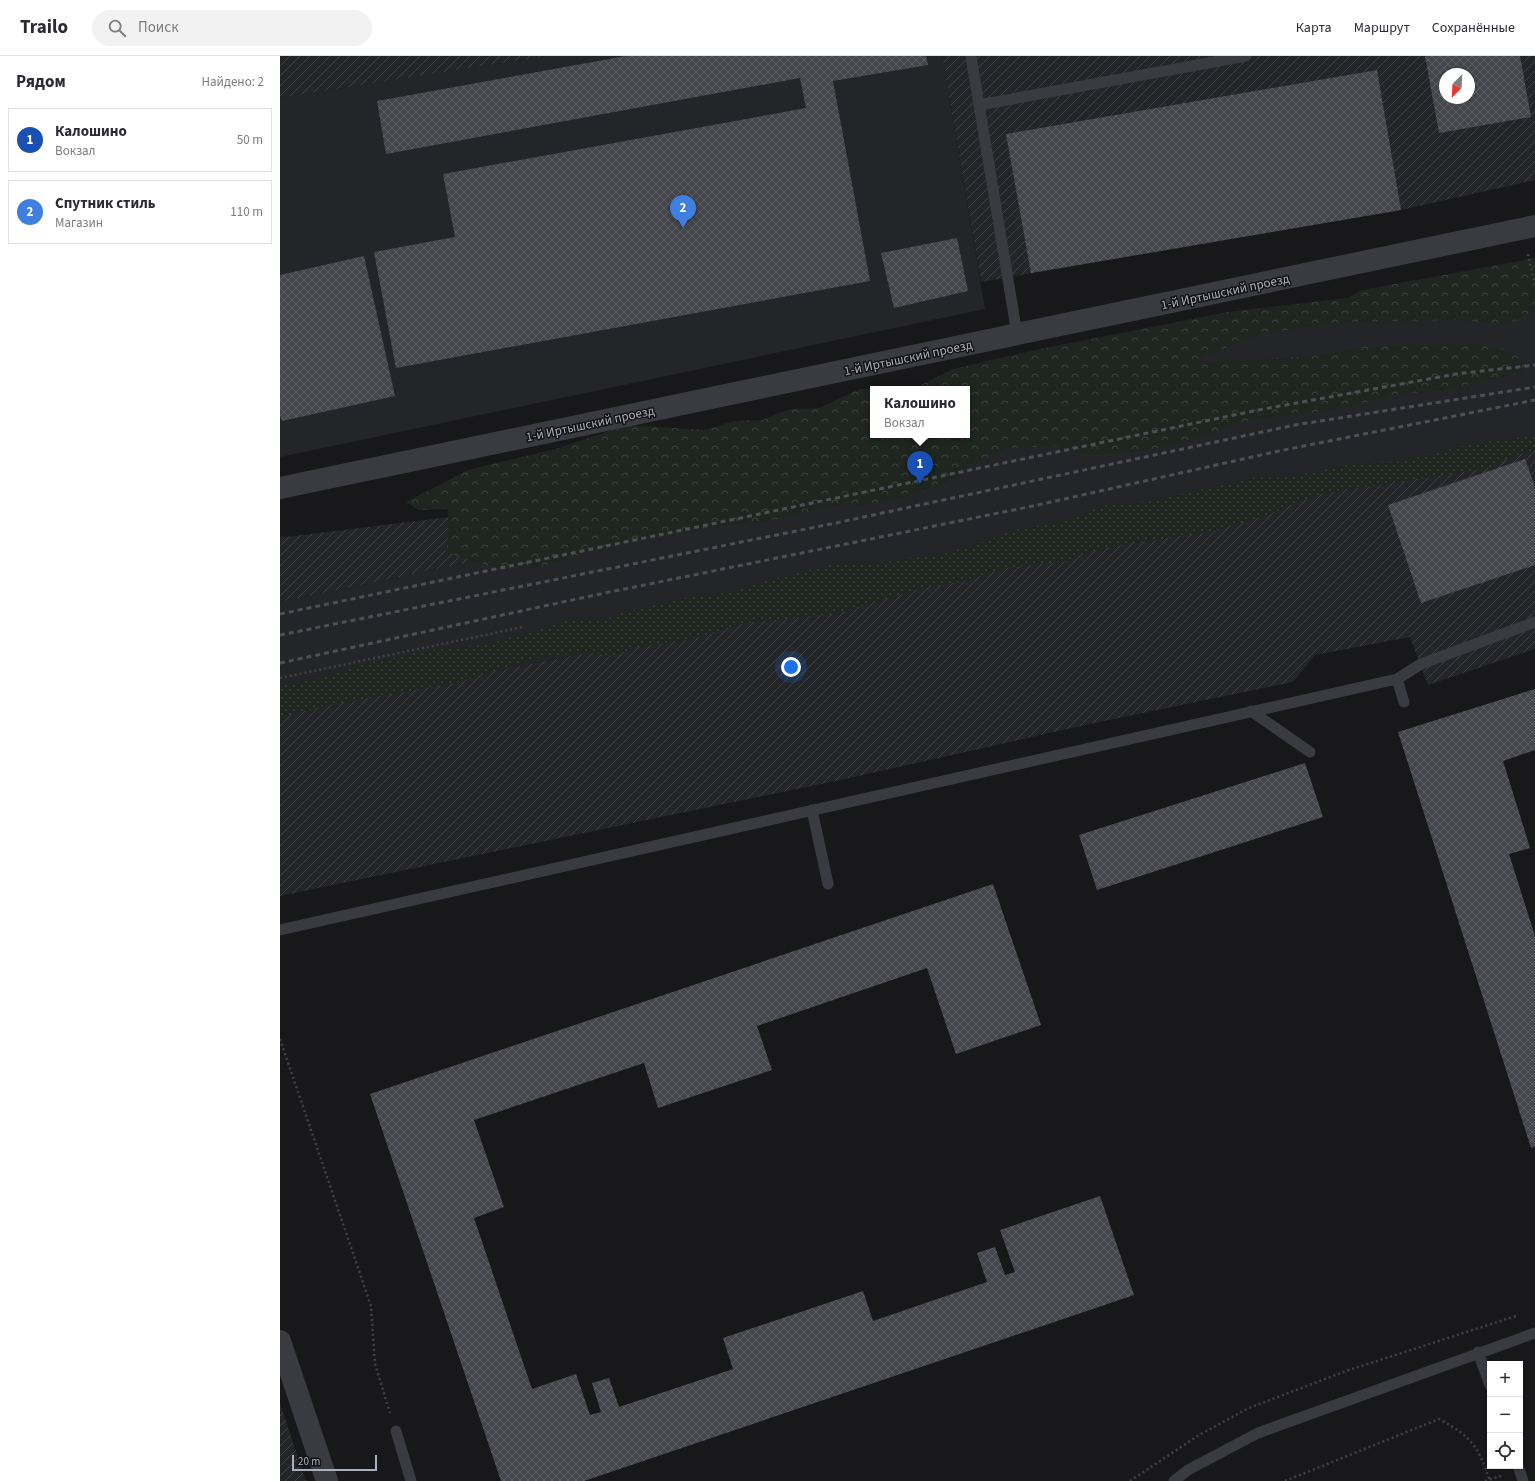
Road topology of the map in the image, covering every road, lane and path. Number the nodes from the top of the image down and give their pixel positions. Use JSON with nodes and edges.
{"nodes":[{"id":1,"x":971,"y":56,"type":"edge"},
{"id":2,"x":1246,"y":56,"type":"edge"},
{"id":3,"x":979,"y":105,"type":"junction"},
{"id":4,"x":1529,"y":227,"type":"edge"},
{"id":5,"x":1535,"y":285,"type":"edge"},
{"id":6,"x":1017,"y":334,"type":"junction"},
{"id":7,"x":280,"y":488,"type":"edge"},
{"id":8,"x":1535,"y":622,"type":"edge"},
{"id":9,"x":522,"y":627,"type":"dead end"},
{"id":10,"x":280,"y":678,"type":"edge"},
{"id":11,"x":1397,"y":679,"type":"junction"},
{"id":12,"x":1404,"y":702,"type":"dead end"},
{"id":13,"x":1251,"y":712,"type":"junction"},
{"id":14,"x":1310,"y":752,"type":"dead end"},
{"id":15,"x":812,"y":810,"type":"junction"},
{"id":16,"x":828,"y":884,"type":"dead end"},
{"id":17,"x":280,"y":930,"type":"edge"},
{"id":18,"x":280,"y":1039,"type":"edge"},
{"id":19,"x":1535,"y":1334,"type":"edge"},
{"id":20,"x":280,"y":1341,"type":"edge"},
{"id":21,"x":1478,"y":1352,"type":"junction"},
{"id":22,"x":1487,"y":1378,"type":"edge"},
{"id":23,"x":396,"y":1431,"type":"joint"},
{"id":24,"x":1519,"y":1469,"type":"edge"},
{"id":25,"x":326,"y":1481,"type":"edge"},
{"id":26,"x":411,"y":1481,"type":"edge"},
{"id":27,"x":1174,"y":1481,"type":"edge"},
{"id":28,"x":1285,"y":1481,"type":"edge"},
{"id":29,"x":1490,"y":1481,"type":"edge"},
{"id":30,"x":1523,"y":1481,"type":"edge"}],
"edges":[{"from":1,"to":3,"type":"lane"},
{"from":2,"to":3,"type":"lane"},
{"from":3,"to":6,"type":"lane"},
{"from":4,"to":5,"type":"path"},
{"from":4,"to":6,"type":"street","name":"1-й Иртышский проезд"},
{"from":6,"to":7,"type":"street","name":"1-й Иртышский проезд"},
{"from":8,"to":11,"type":"lane"},
{"from":9,"to":10,"type":"path"},
{"from":11,"to":12,"type":"lane"},
{"from":11,"to":13,"type":"lane"},
{"from":13,"to":14,"type":"lane"},
{"from":13,"to":15,"type":"lane"},
{"from":15,"to":16,"type":"lane"},
{"from":15,"to":17,"type":"lane"},
{"from":18,"to":23,"type":"path"},
{"from":19,"to":21,"type":"lane"},
{"from":20,"to":25,"type":"street"},
{"from":21,"to":22,"type":"lane"},
{"from":21,"to":27,"type":"lane"},
{"from":23,"to":26,"type":"lane"},
{"from":24,"to":30,"type":"lane"},
{"from":28,"to":29,"type":"path"}]}
